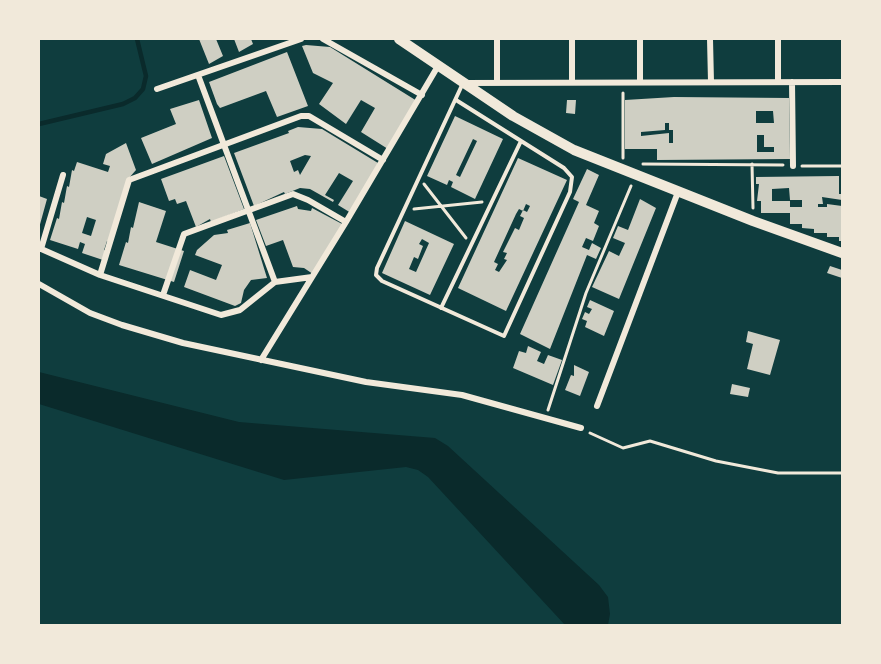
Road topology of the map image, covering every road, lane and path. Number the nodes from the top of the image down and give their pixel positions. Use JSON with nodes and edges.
{"nodes":[{"id":1,"x":301,"y":39,"type":"edge"},
{"id":2,"x":323,"y":39,"type":"edge"},
{"id":3,"x":399,"y":39,"type":"edge"},
{"id":4,"x":497,"y":39,"type":"edge"},
{"id":5,"x":572,"y":39,"type":"edge"},
{"id":6,"x":640,"y":39,"type":"edge"},
{"id":7,"x":710,"y":39,"type":"edge"},
{"id":8,"x":778,"y":39,"type":"edge"},
{"id":9,"x":438,"y":66,"type":"junction"},
{"id":10,"x":198,"y":75,"type":"junction"},
{"id":11,"x":497,"y":82,"type":"junction"},
{"id":12,"x":572,"y":82,"type":"junction"},
{"id":13,"x":623,"y":82,"type":"junction"},
{"id":14,"x":640,"y":82,"type":"junction"},
{"id":15,"x":711,"y":82,"type":"junction"},
{"id":16,"x":778,"y":82,"type":"junction"},
{"id":17,"x":792,"y":82,"type":"junction"},
{"id":18,"x":842,"y":82,"type":"edge"},
{"id":19,"x":463,"y":83,"type":"junction"},
{"id":20,"x":157,"y":89,"type":"dead end"},
{"id":21,"x":422,"y":95,"type":"junction"},
{"id":22,"x":456,"y":100,"type":"junction"},
{"id":23,"x":522,"y":141,"type":"junction"},
{"id":24,"x":222,"y":144,"type":"junction"},
{"id":25,"x":383,"y":160,"type":"junction"},
{"id":26,"x":606,"y":164,"type":"junction"},
{"id":27,"x":752,"y":164,"type":"junction"},
{"id":28,"x":793,"y":165,"type":"junction"},
{"id":29,"x":842,"y":165,"type":"edge"},
{"id":30,"x":635,"y":170,"type":"junction"},
{"id":31,"x":63,"y":175,"type":"dead end"},
{"id":32,"x":419,"y":178,"type":"junction"},
{"id":33,"x":678,"y":192,"type":"junction"},
{"id":34,"x":493,"y":200,"type":"junction"},
{"id":35,"x":443,"y":207,"type":"junction"},
{"id":36,"x":248,"y":210,"type":"junction"},
{"id":37,"x":404,"y":210,"type":"junction"},
{"id":38,"x":753,"y":221,"type":"junction"},
{"id":39,"x":346,"y":222,"type":"junction"},
{"id":40,"x":472,"y":244,"type":"junction"},
{"id":41,"x":40,"y":249,"type":"edge"},
{"id":42,"x":842,"y":253,"type":"edge"},
{"id":43,"x":100,"y":275,"type":"junction"},
{"id":44,"x":312,"y":277,"type":"junction"},
{"id":45,"x":275,"y":282,"type":"junction"},
{"id":46,"x":39,"y":284,"type":"edge"},
{"id":47,"x":163,"y":295,"type":"junction"},
{"id":48,"x":441,"y":308,"type":"junction"},
{"id":49,"x":261,"y":360,"type":"junction"},
{"id":50,"x":597,"y":406,"type":"dead end"},
{"id":51,"x":545,"y":418,"type":"junction"},
{"id":52,"x":580,"y":428,"type":"joint"},
{"id":53,"x":842,"y":473,"type":"edge"}],
"edges":[{"from":1,"to":10,"type":"street"},
{"from":2,"to":21,"type":"street"},
{"from":3,"to":9,"type":"main road"},
{"from":4,"to":11,"type":"street"},
{"from":5,"to":12,"type":"street"},
{"from":6,"to":14,"type":"street"},
{"from":7,"to":15,"type":"street"},
{"from":8,"to":16,"type":"street"},
{"from":9,"to":19,"type":"main road"},
{"from":9,"to":21,"type":"street"},
{"from":10,"to":20,"type":"street"},
{"from":10,"to":24,"type":"street"},
{"from":11,"to":12,"type":"street"},
{"from":11,"to":19,"type":"street"},
{"from":12,"to":13,"type":"street"},
{"from":13,"to":14,"type":"street"},
{"from":13,"to":26,"type":"path"},
{"from":14,"to":15,"type":"street"},
{"from":15,"to":16,"type":"street"},
{"from":16,"to":17,"type":"street"},
{"from":17,"to":18,"type":"street"},
{"from":17,"to":28,"type":"street"},
{"from":19,"to":22,"type":"lane"},
{"from":19,"to":26,"type":"main road"},
{"from":21,"to":25,"type":"street"},
{"from":22,"to":23,"type":"lane"},
{"from":22,"to":32,"type":"lane"},
{"from":23,"to":34,"type":"lane"},
{"from":23,"to":48,"type":"lane"},
{"from":24,"to":25,"type":"street"},
{"from":24,"to":36,"type":"street"},
{"from":24,"to":43,"type":"street"},
{"from":25,"to":39,"type":"street"},
{"from":26,"to":30,"type":"main road"},
{"from":27,"to":28,"type":"path"},
{"from":27,"to":30,"type":"path"},
{"from":27,"to":38,"type":"path"},
{"from":28,"to":29,"type":"path"},
{"from":30,"to":33,"type":"main road"},
{"from":30,"to":51,"type":"path"},
{"from":31,"to":41,"type":"street"},
{"from":32,"to":35,"type":"path"},
{"from":32,"to":37,"type":"lane"},
{"from":33,"to":38,"type":"main road"},
{"from":33,"to":50,"type":"street"},
{"from":34,"to":35,"type":"path"},
{"from":34,"to":40,"type":"lane"},
{"from":35,"to":37,"type":"path"},
{"from":35,"to":40,"type":"path"},
{"from":36,"to":39,"type":"street"},
{"from":36,"to":45,"type":"street"},
{"from":36,"to":47,"type":"street"},
{"from":37,"to":48,"type":"lane"},
{"from":38,"to":42,"type":"main road"},
{"from":39,"to":44,"type":"street"},
{"from":40,"to":48,"type":"lane"},
{"from":41,"to":43,"type":"street"},
{"from":43,"to":47,"type":"street"},
{"from":44,"to":45,"type":"street"},
{"from":44,"to":49,"type":"street"},
{"from":45,"to":47,"type":"street"},
{"from":46,"to":49,"type":"street"},
{"from":49,"to":51,"type":"street"},
{"from":51,"to":52,"type":"street"},
{"from":52,"to":53,"type":"path"}]}
